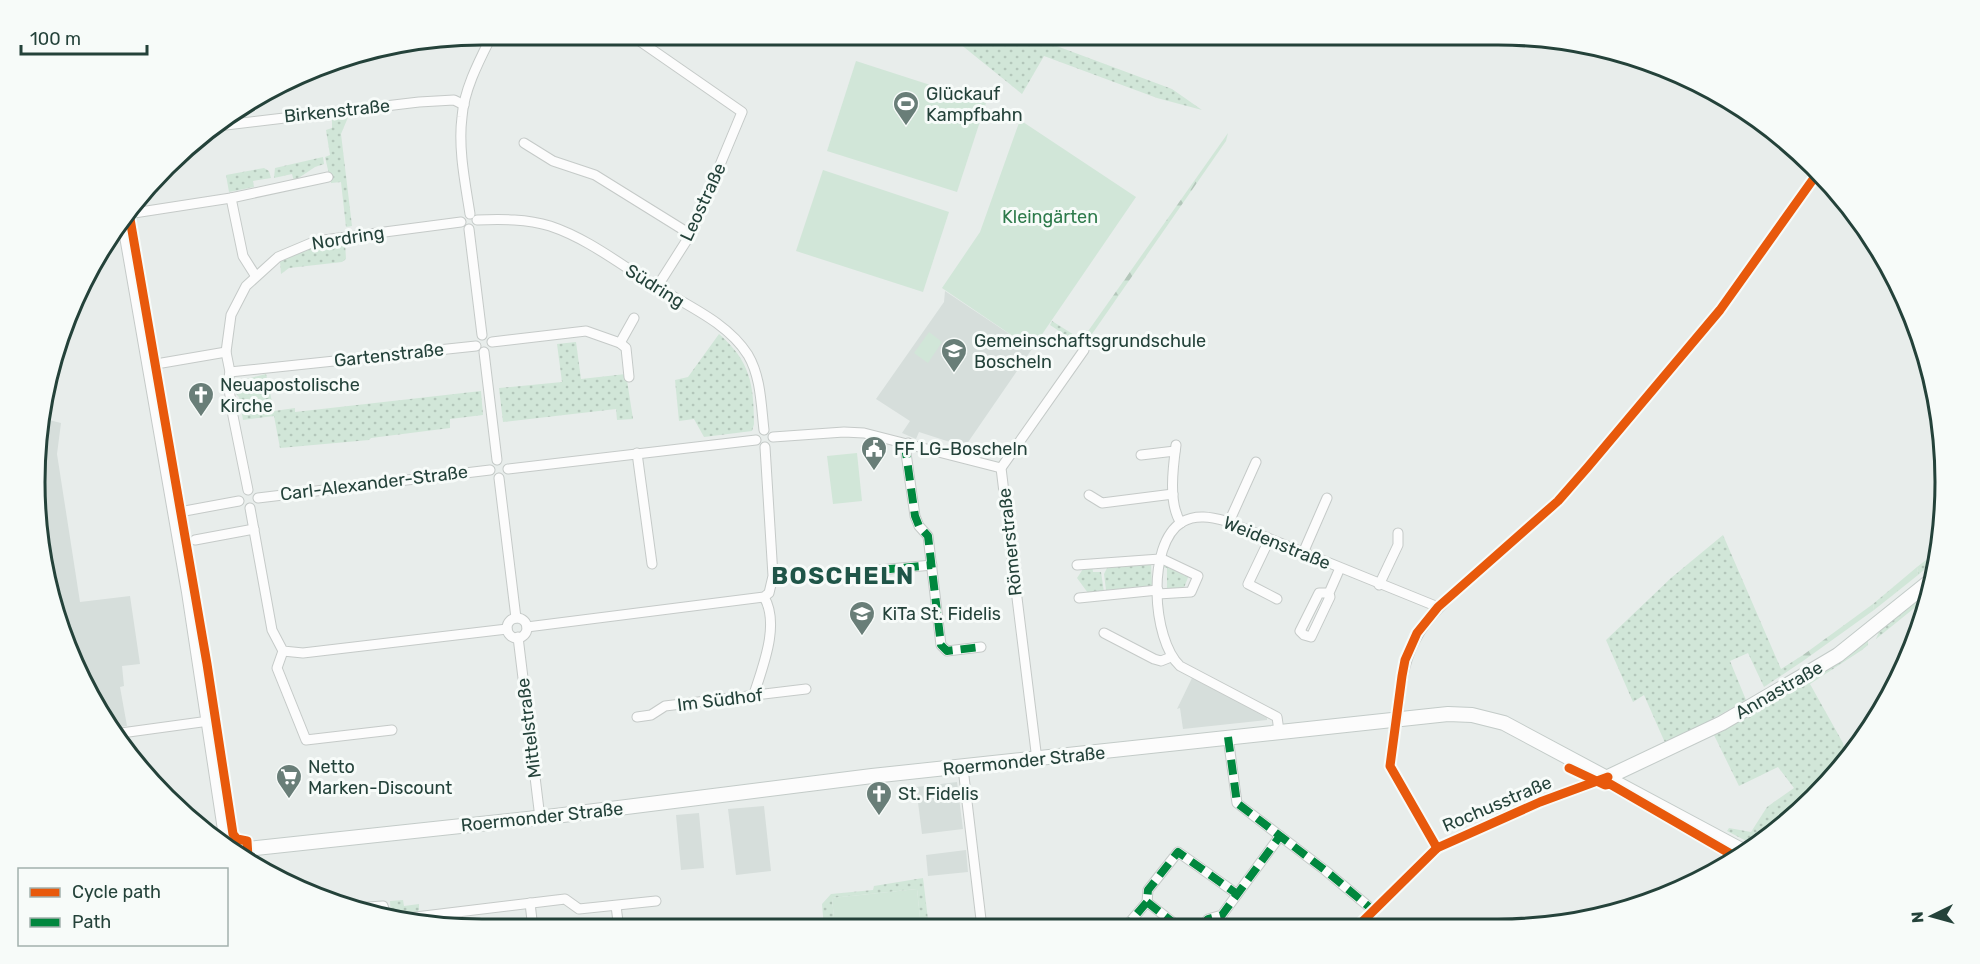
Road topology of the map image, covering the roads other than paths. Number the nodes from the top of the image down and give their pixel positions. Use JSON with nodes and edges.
{"nodes":[{"id":1,"x":488,"y":45,"type":"edge"},
{"id":2,"x":647,"y":45,"type":"edge"},
{"id":3,"x":464,"y":105,"type":"junction"},
{"id":4,"x":231,"y":124,"type":"edge"},
{"id":5,"x":524,"y":143,"type":"dead end"},
{"id":6,"x":328,"y":177,"type":"dead end"},
{"id":7,"x":231,"y":198,"type":"junction"},
{"id":8,"x":136,"y":215,"type":"edge"},
{"id":9,"x":474,"y":217,"type":"junction"},
{"id":10,"x":461,"y":222,"type":"junction"},
{"id":11,"x":130,"y":223,"type":"edge"},
{"id":12,"x":469,"y":229,"type":"junction"},
{"id":13,"x":690,"y":234,"type":"junction"},
{"id":14,"x":255,"y":275,"type":"junction"},
{"id":15,"x":657,"y":287,"type":"junction"},
{"id":16,"x":634,"y":318,"type":"dead end"},
{"id":17,"x":482,"y":336,"type":"junction"},
{"id":18,"x":492,"y":342,"type":"junction"},
{"id":19,"x":620,"y":343,"type":"junction"},
{"id":20,"x":480,"y":349,"type":"junction"},
{"id":21,"x":1084,"y":350,"type":"dead end"},
{"id":22,"x":226,"y":352,"type":"junction"},
{"id":23,"x":162,"y":363,"type":"dead end"},
{"id":24,"x":230,"y":372,"type":"junction"},
{"id":25,"x":629,"y":377,"type":"dead end"},
{"id":26,"x":764,"y":430,"type":"junction"},
{"id":27,"x":773,"y":437,"type":"junction"},
{"id":28,"x":756,"y":440,"type":"junction"},
{"id":29,"x":908,"y":443,"type":"junction"},
{"id":30,"x":765,"y":447,"type":"junction"},
{"id":31,"x":637,"y":453,"type":"junction"},
{"id":32,"x":1141,"y":455,"type":"dead end"},
{"id":33,"x":497,"y":460,"type":"junction"},
{"id":34,"x":1256,"y":462,"type":"dead end"},
{"id":35,"x":1001,"y":468,"type":"junction"},
{"id":36,"x":508,"y":469,"type":"junction"},
{"id":37,"x":490,"y":470,"type":"junction"},
{"id":38,"x":499,"y":478,"type":"junction"},
{"id":39,"x":248,"y":490,"type":"junction"},
{"id":40,"x":1173,"y":494,"type":"junction"},
{"id":41,"x":1089,"y":495,"type":"dead end"},
{"id":42,"x":258,"y":498,"type":"junction"},
{"id":43,"x":1327,"y":498,"type":"dead end"},
{"id":44,"x":240,"y":501,"type":"junction"},
{"id":45,"x":250,"y":508,"type":"junction"},
{"id":46,"x":174,"y":513,"type":"junction"},
{"id":47,"x":1229,"y":522,"type":"junction"},
{"id":48,"x":1180,"y":523,"type":"junction"},
{"id":49,"x":254,"y":529,"type":"junction"},
{"id":50,"x":1398,"y":533,"type":"dead end"},
{"id":51,"x":195,"y":540,"type":"dead end"},
{"id":52,"x":1269,"y":540,"type":"junction"},
{"id":53,"x":1303,"y":553,"type":"junction"},
{"id":54,"x":1160,"y":558,"type":"junction"},
{"id":55,"x":652,"y":564,"type":"dead end"},
{"id":56,"x":932,"y":565,"type":"junction"},
{"id":57,"x":1077,"y":565,"type":"dead end"},
{"id":58,"x":1485,"y":566,"type":"dead end"},
{"id":59,"x":1340,"y":568,"type":"junction"},
{"id":60,"x":858,"y":572,"type":"dead end"},
{"id":61,"x":1379,"y":585,"type":"junction"},
{"id":62,"x":1922,"y":588,"type":"edge"},
{"id":63,"x":1158,"y":592,"type":"junction"},
{"id":64,"x":1329,"y":593,"type":"dead end"},
{"id":65,"x":764,"y":597,"type":"junction"},
{"id":66,"x":1079,"y":598,"type":"dead end"},
{"id":67,"x":1277,"y":599,"type":"dead end"},
{"id":68,"x":1438,"y":607,"type":"junction"},
{"id":69,"x":516,"y":618,"type":"junction"},
{"id":70,"x":527,"y":627,"type":"junction"},
{"id":71,"x":507,"y":629,"type":"junction"},
{"id":72,"x":1104,"y":633,"type":"dead end"},
{"id":73,"x":518,"y":638,"type":"junction"},
{"id":74,"x":981,"y":647,"type":"dead end"},
{"id":75,"x":283,"y":651,"type":"junction"},
{"id":76,"x":1171,"y":657,"type":"junction"},
{"id":77,"x":806,"y":689,"type":"dead end"},
{"id":78,"x":754,"y":694,"type":"junction"},
{"id":79,"x":637,"y":717,"type":"dead end"},
{"id":80,"x":1398,"y":718,"type":"junction"},
{"id":81,"x":209,"y":721,"type":"junction"},
{"id":82,"x":392,"y":730,"type":"dead end"},
{"id":83,"x":1279,"y":731,"type":"junction"},
{"id":84,"x":124,"y":733,"type":"edge"},
{"id":85,"x":1228,"y":737,"type":"junction"},
{"id":86,"x":1037,"y":760,"type":"junction"},
{"id":87,"x":963,"y":768,"type":"junction"},
{"id":88,"x":1608,"y":777,"type":"junction"},
{"id":89,"x":540,"y":818,"type":"junction"},
{"id":90,"x":225,"y":835,"type":"edge"},
{"id":91,"x":1280,"y":836,"type":"junction"},
{"id":92,"x":1737,"y":848,"type":"edge"},
{"id":93,"x":246,"y":849,"type":"edge"},
{"id":94,"x":1237,"y":894,"type":"junction"},
{"id":95,"x":656,"y":901,"type":"dead end"},
{"id":96,"x":1147,"y":902,"type":"junction"},
{"id":97,"x":530,"y":903,"type":"junction"},
{"id":98,"x":616,"y":906,"type":"junction"},
{"id":99,"x":1374,"y":911,"type":"junction"},
{"id":100,"x":429,"y":915,"type":"edge"},
{"id":101,"x":532,"y":919,"type":"edge"},
{"id":102,"x":618,"y":919,"type":"edge"},
{"id":103,"x":981,"y":919,"type":"edge"},
{"id":104,"x":1133,"y":919,"type":"edge"},
{"id":105,"x":1169,"y":919,"type":"edge"},
{"id":106,"x":1208,"y":919,"type":"edge"},
{"id":107,"x":1365,"y":919,"type":"edge"}],
"edges":[{"from":1,"to":3,"type":"street"},
{"from":2,"to":13,"type":"street","name":"Leostraße"},
{"from":3,"to":4,"type":"street","name":"Birkenstraße"},
{"from":3,"to":9,"type":"street"},
{"from":5,"to":13,"type":"street"},
{"from":6,"to":7,"type":"street"},
{"from":7,"to":8,"type":"street"},
{"from":7,"to":14,"type":"street"},
{"from":9,"to":10,"type":"street"},
{"from":9,"to":12,"type":"street"},
{"from":9,"to":15,"type":"street","name":"Südring"},
{"from":10,"to":12,"type":"street"},
{"from":10,"to":14,"type":"street","name":"Nordring"},
{"from":11,"to":46,"type":"street"},
{"from":12,"to":17,"type":"street"},
{"from":13,"to":15,"type":"street","name":"Leostraße"},
{"from":14,"to":22,"type":"street","name":"Nordring"},
{"from":15,"to":26,"type":"street","name":"Südring"},
{"from":16,"to":19,"type":"street"},
{"from":17,"to":18,"type":"street"},
{"from":17,"to":20,"type":"street"},
{"from":18,"to":19,"type":"street"},
{"from":18,"to":20,"type":"street"},
{"from":19,"to":25,"type":"street"},
{"from":20,"to":24,"type":"street","name":"Gartenstraße"},
{"from":20,"to":33,"type":"street"},
{"from":21,"to":35,"type":"street","name":"Römerstraße"},
{"from":22,"to":23,"type":"street"},
{"from":22,"to":24,"type":"street","name":"Nordring"},
{"from":24,"to":39,"type":"street","name":"Nordring"},
{"from":26,"to":27,"type":"street"},
{"from":26,"to":28,"type":"street"},
{"from":27,"to":29,"type":"street"},
{"from":27,"to":30,"type":"street"},
{"from":28,"to":30,"type":"street"},
{"from":28,"to":31,"type":"street"},
{"from":29,"to":35,"type":"street"},
{"from":29,"to":56,"type":"street"},
{"from":30,"to":65,"type":"street"},
{"from":31,"to":36,"type":"street"},
{"from":31,"to":55,"type":"street"},
{"from":32,"to":40,"type":"street"},
{"from":33,"to":36,"type":"street"},
{"from":33,"to":37,"type":"street"},
{"from":34,"to":47,"type":"street"},
{"from":35,"to":86,"type":"street","name":"Römerstraße"},
{"from":36,"to":38,"type":"street"},
{"from":37,"to":38,"type":"street"},
{"from":37,"to":42,"type":"street","name":"Carl-Alexander-Straße"},
{"from":38,"to":69,"type":"street"},
{"from":39,"to":42,"type":"street"},
{"from":39,"to":44,"type":"street"},
{"from":40,"to":41,"type":"street"},
{"from":40,"to":48,"type":"street"},
{"from":42,"to":45,"type":"street"},
{"from":43,"to":53,"type":"street"},
{"from":44,"to":45,"type":"street"},
{"from":44,"to":46,"type":"street"},
{"from":45,"to":49,"type":"street"},
{"from":46,"to":81,"type":"street"},
{"from":47,"to":48,"type":"street","name":"Weidenstraße"},
{"from":47,"to":52,"type":"street","name":"Weidenstraße"},
{"from":48,"to":54,"type":"street"},
{"from":49,"to":51,"type":"street"},
{"from":49,"to":75,"type":"street"},
{"from":50,"to":61,"type":"street"},
{"from":52,"to":53,"type":"street","name":"Weidenstraße"},
{"from":52,"to":67,"type":"street"},
{"from":53,"to":59,"type":"street","name":"Weidenstraße"},
{"from":54,"to":57,"type":"street"},
{"from":54,"to":63,"type":"street"},
{"from":54,"to":63,"type":"street"},
{"from":56,"to":60,"type":"street"},
{"from":56,"to":74,"type":"street"},
{"from":58,"to":68,"type":"street"},
{"from":59,"to":61,"type":"street","name":"Weidenstraße"},
{"from":59,"to":64,"type":"street"},
{"from":61,"to":68,"type":"street","name":"Weidenstraße"},
{"from":62,"to":88,"type":"main road","name":"Annastraße"},
{"from":63,"to":66,"type":"street"},
{"from":63,"to":76,"type":"street"},
{"from":65,"to":70,"type":"street"},
{"from":65,"to":78,"type":"street"},
{"from":68,"to":80,"type":"street"},
{"from":69,"to":70,"type":"street"},
{"from":69,"to":71,"type":"street"},
{"from":70,"to":73,"type":"street"},
{"from":71,"to":73,"type":"street"},
{"from":71,"to":75,"type":"street"},
{"from":72,"to":76,"type":"street"},
{"from":73,"to":89,"type":"street","name":"Mittelstraße"},
{"from":75,"to":82,"type":"street"},
{"from":76,"to":83,"type":"street"},
{"from":77,"to":78,"type":"street","name":"Im Südhof"},
{"from":78,"to":79,"type":"street","name":"Im Südhof"},
{"from":80,"to":83,"type":"main road","name":"Roermonder Straße"},
{"from":80,"to":88,"type":"main road","name":"Roermonder Straße"},
{"from":81,"to":84,"type":"street"},
{"from":81,"to":90,"type":"street"},
{"from":83,"to":85,"type":"main road","name":"Roermonder Straße"},
{"from":85,"to":86,"type":"main road","name":"Roermonder Straße"},
{"from":85,"to":91,"type":"street"},
{"from":86,"to":87,"type":"main road","name":"Roermonder Straße"},
{"from":87,"to":89,"type":"main road","name":"Roermonder Straße"},
{"from":87,"to":103,"type":"street"},
{"from":88,"to":92,"type":"main road","name":"Roermonder Straße"},
{"from":88,"to":99,"type":"street","name":"Rochusstraße"},
{"from":89,"to":93,"type":"main road","name":"Roermonder Straße"},
{"from":91,"to":94,"type":"street"},
{"from":91,"to":99,"type":"street"},
{"from":94,"to":96,"type":"street"},
{"from":94,"to":106,"type":"street"},
{"from":95,"to":98,"type":"street"},
{"from":96,"to":104,"type":"street"},
{"from":96,"to":105,"type":"street"},
{"from":97,"to":98,"type":"street"},
{"from":97,"to":100,"type":"street"},
{"from":97,"to":101,"type":"street"},
{"from":98,"to":102,"type":"street"},
{"from":99,"to":107,"type":"street","name":"Rochusstraße"}]}
